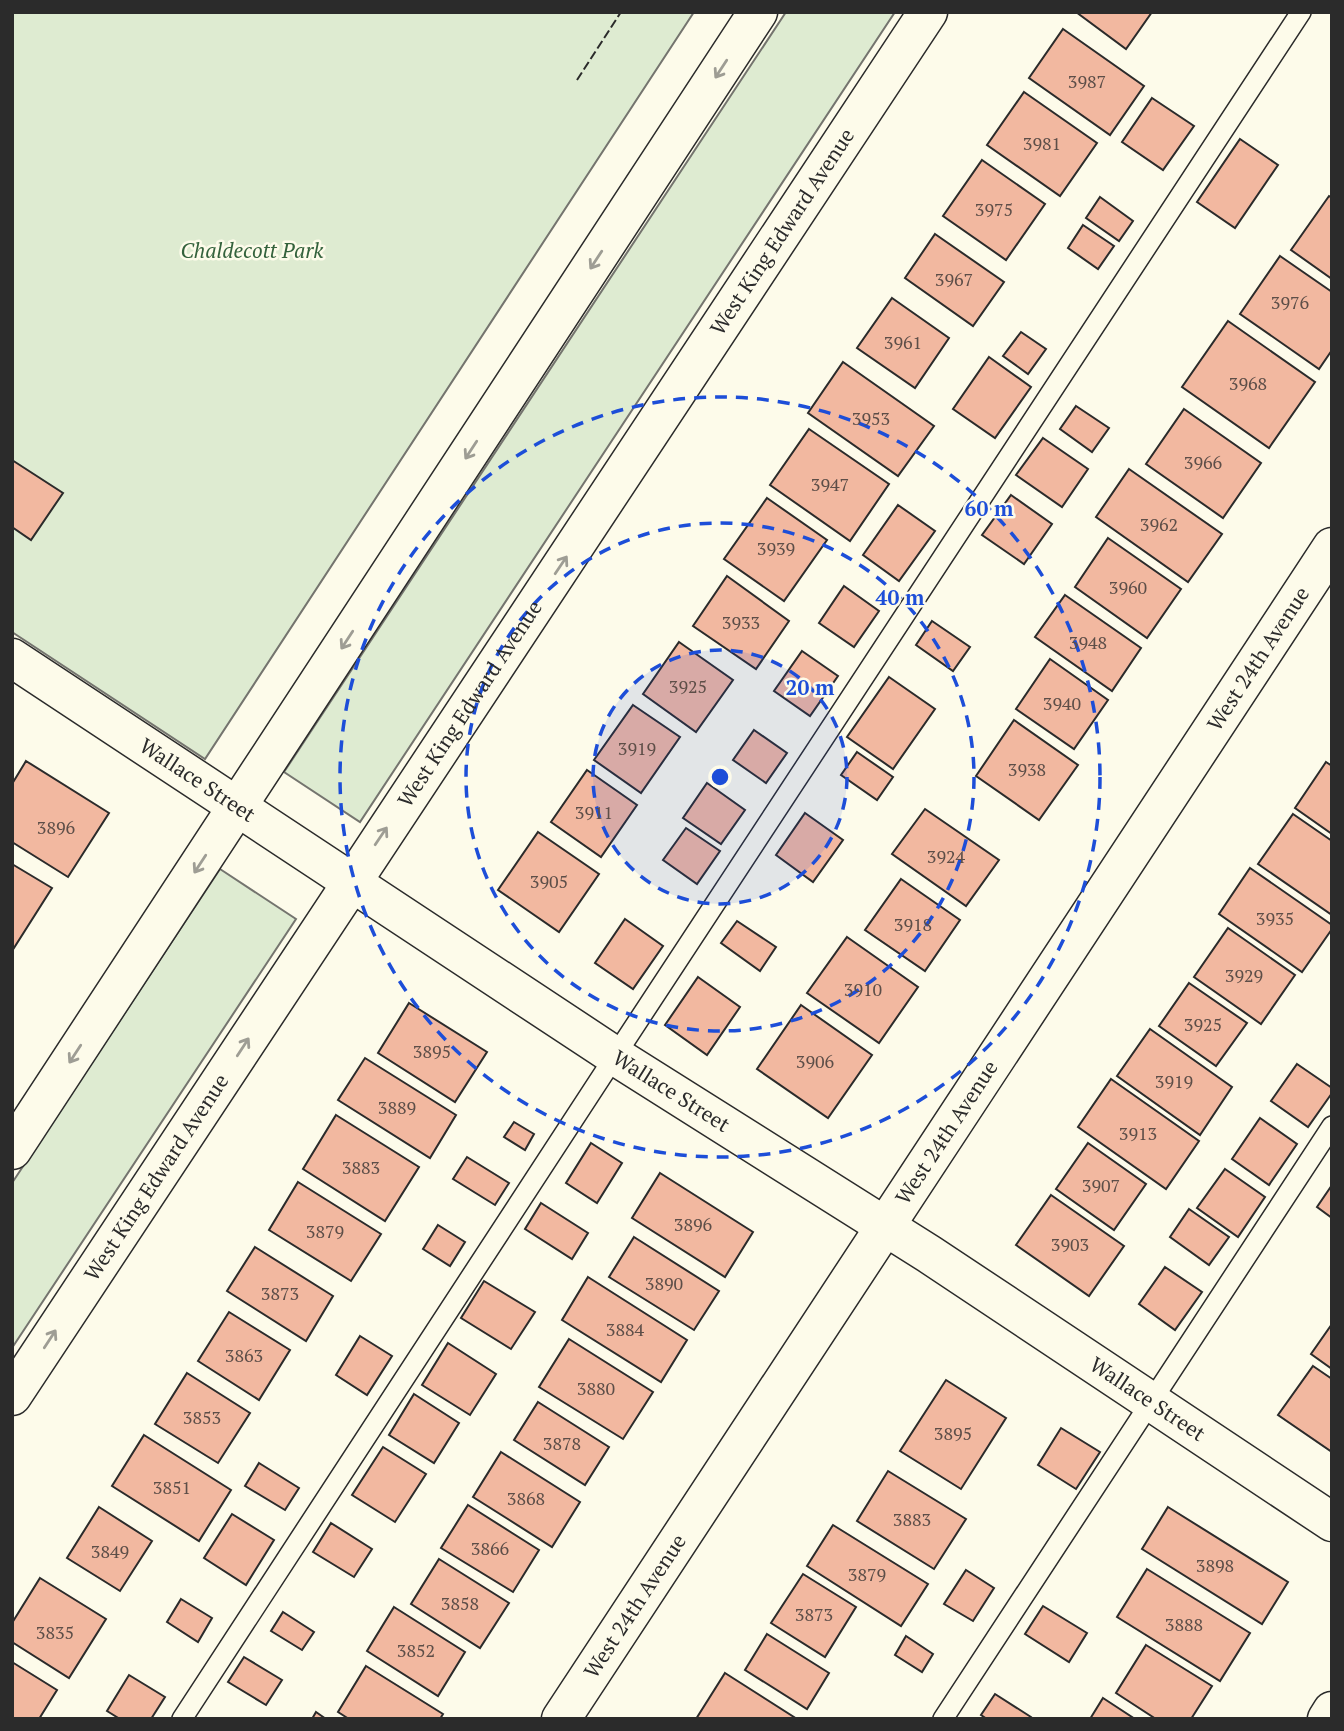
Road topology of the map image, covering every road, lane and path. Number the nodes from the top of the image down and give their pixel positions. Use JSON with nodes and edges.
{"nodes":[{"id":1,"x":758,"y":12,"type":"edge"},
{"id":2,"x":928,"y":12,"type":"edge"},
{"id":3,"x":1301,"y":12,"type":"edge"},
{"id":4,"x":1332,"y":547,"type":"edge"},
{"id":5,"x":12,"y":658,"type":"edge"},
{"id":6,"x":237,"y":807,"type":"junction"},
{"id":7,"x":351,"y":882,"type":"junction"},
{"id":8,"x":615,"y":1056,"type":"junction"},
{"id":9,"x":1332,"y":1126,"type":"edge"},
{"id":10,"x":12,"y":1150,"type":"edge"},
{"id":11,"x":884,"y":1227,"type":"junction"},
{"id":12,"x":12,"y":1396,"type":"edge"},
{"id":13,"x":1152,"y":1400,"type":"junction"},
{"id":14,"x":1332,"y":1522,"type":"edge"},
{"id":15,"x":1332,"y":1711,"type":"edge"},
{"id":16,"x":182,"y":1719,"type":"edge"},
{"id":17,"x":561,"y":1719,"type":"edge"},
{"id":18,"x":943,"y":1719,"type":"edge"},
{"id":19,"x":1327,"y":1719,"type":"edge"}],
"edges":[{"from":1,"to":6,"type":"street","one_way":true},
{"from":7,"to":2,"type":"street","name":"West King Edward Avenue","one_way":true},
{"from":3,"to":8,"type":"lane"},
{"from":4,"to":11,"type":"street","name":"West 24th Avenue"},
{"from":5,"to":6,"type":"street","name":"Wallace Street"},
{"from":6,"to":7,"type":"street","name":"Wallace Street"},
{"from":6,"to":10,"type":"street","one_way":true},
{"from":7,"to":8,"type":"street","name":"Wallace Street"},
{"from":12,"to":7,"type":"street","name":"West King Edward Avenue","one_way":true},
{"from":8,"to":11,"type":"street","name":"Wallace Street"},
{"from":8,"to":16,"type":"lane"},
{"from":9,"to":13,"type":"lane"},
{"from":11,"to":13,"type":"street","name":"Wallace Street"},
{"from":11,"to":17,"type":"street","name":"West 24th Avenue"},
{"from":13,"to":14,"type":"street","name":"Wallace Street"},
{"from":13,"to":18,"type":"lane"},
{"from":15,"to":19,"type":"street"}]}
